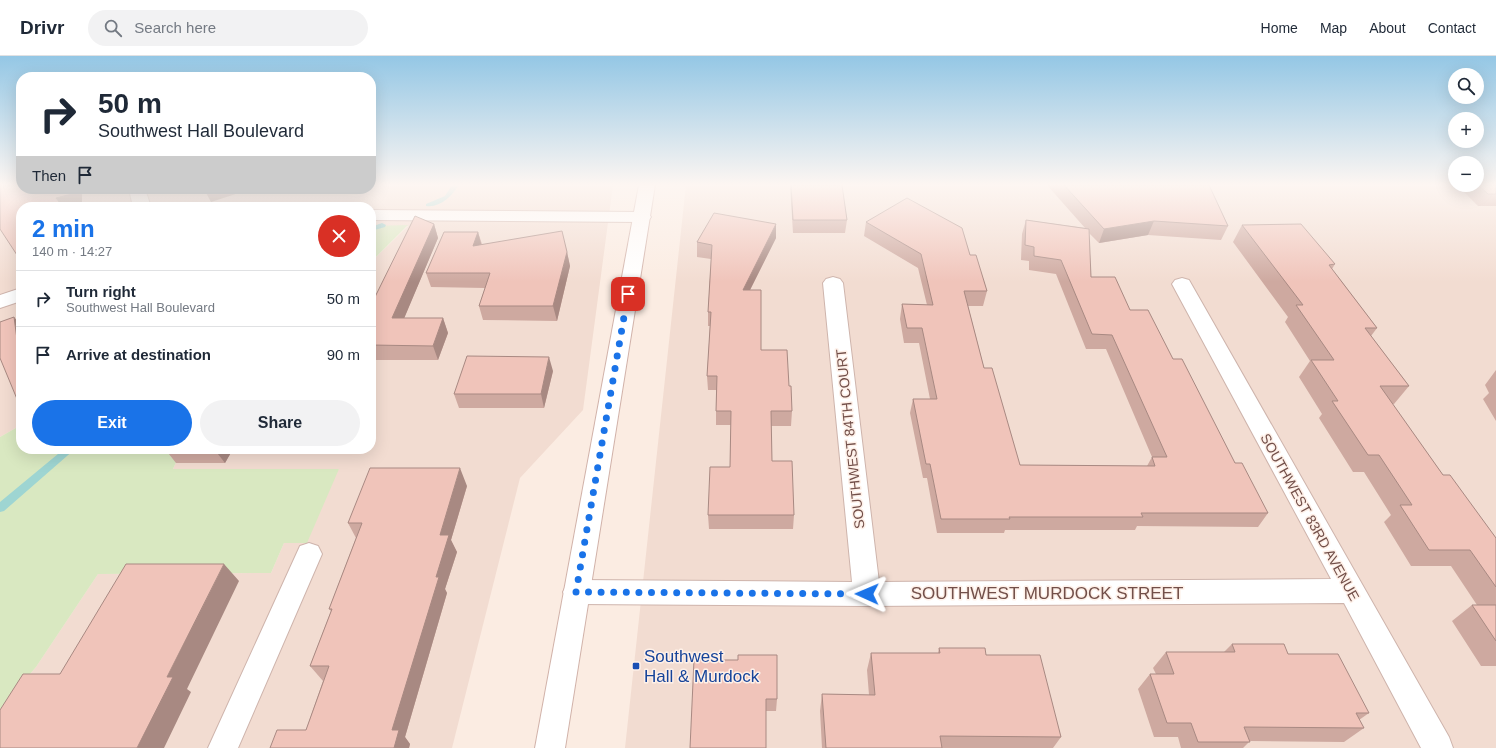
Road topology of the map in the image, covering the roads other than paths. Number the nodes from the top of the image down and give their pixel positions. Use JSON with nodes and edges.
{"nodes":[{"id":1,"x":642,"y":217,"type":"edge"},
{"id":2,"x":833,"y":283,"type":"dead end"},
{"id":3,"x":1182,"y":284,"type":"dead end"},
{"id":4,"x":16,"y":296,"type":"edge"},
{"id":5,"x":0,"y":302,"type":"edge"},
{"id":6,"x":308,"y":554,"type":"dead end"},
{"id":7,"x":1350,"y":591,"type":"junction"},
{"id":8,"x":576,"y":592,"type":"junction"},
{"id":9,"x":867,"y":594,"type":"junction"},
{"id":10,"x":223,"y":748,"type":"edge"},
{"id":11,"x":550,"y":748,"type":"edge"},
{"id":12,"x":1438,"y":748,"type":"edge"}],
"edges":[{"from":1,"to":8,"type":"street"},
{"from":2,"to":9,"type":"street","name":"SOUTHWEST 84TH COURT"},
{"from":3,"to":7,"type":"street","name":"SOUTHWEST 83RD AVENUE"},
{"from":4,"to":5,"type":"street"},
{"from":6,"to":10,"type":"street"},
{"from":7,"to":9,"type":"street","name":"SOUTHWEST MURDOCK STREET"},
{"from":7,"to":12,"type":"street","name":"SOUTHWEST 83RD AVENUE"},
{"from":8,"to":9,"type":"street","name":"SOUTHWEST MURDOCK STREET"},
{"from":8,"to":11,"type":"street"}]}
